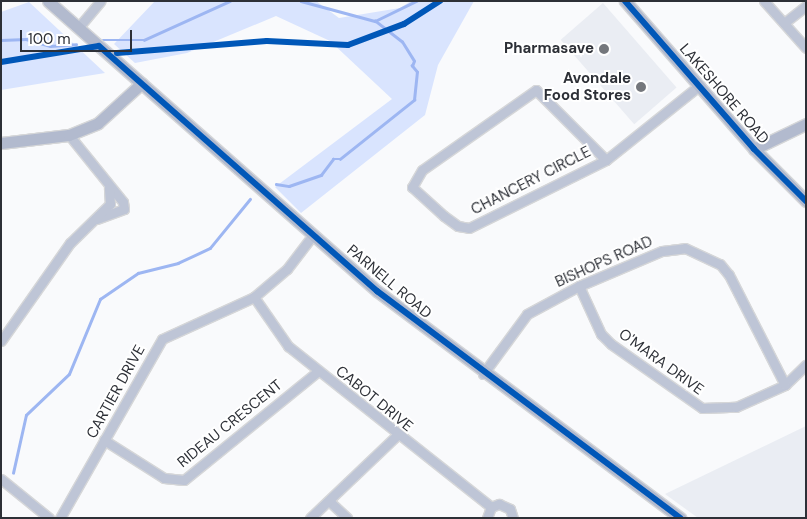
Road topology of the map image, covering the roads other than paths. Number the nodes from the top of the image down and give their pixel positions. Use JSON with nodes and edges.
{"nodes":[{"id":1,"x":48,"y":1,"type":"edge"},
{"id":2,"x":101,"y":1,"type":"edge"},
{"id":3,"x":625,"y":1,"type":"edge"},
{"id":4,"x":764,"y":1,"type":"edge"},
{"id":5,"x":806,"y":6,"type":"edge"},
{"id":6,"x":784,"y":23,"type":"junction"},
{"id":7,"x":78,"y":28,"type":"junction"},
{"id":8,"x":806,"y":48,"type":"edge"},
{"id":9,"x":142,"y":83,"type":"junction"},
{"id":10,"x":700,"y":85,"type":"junction"},
{"id":11,"x":806,"y":124,"type":"edge"},
{"id":12,"x":69,"y":135,"type":"junction"},
{"id":13,"x":1,"y":143,"type":"edge"},
{"id":14,"x":754,"y":149,"type":"junction"},
{"id":15,"x":606,"y":160,"type":"junction"},
{"id":16,"x":109,"y":188,"type":"junction"},
{"id":17,"x":806,"y":201,"type":"edge"},
{"id":18,"x":96,"y":220,"type":"junction"},
{"id":19,"x":313,"y":234,"type":"junction"},
{"id":20,"x":579,"y":286,"type":"junction"},
{"id":21,"x":254,"y":297,"type":"junction"},
{"id":22,"x":1,"y":341,"type":"edge"},
{"id":23,"x":806,"y":365,"type":"edge"},
{"id":24,"x":318,"y":371,"type":"junction"},
{"id":25,"x":483,"y":374,"type":"junction"},
{"id":26,"x":785,"y":385,"type":"junction"},
{"id":27,"x":396,"y":436,"type":"junction"},
{"id":28,"x":104,"y":440,"type":"junction"},
{"id":29,"x":1,"y":479,"type":"edge"},
{"id":30,"x":329,"y":501,"type":"junction"},
{"id":31,"x":491,"y":507,"type":"junction"},
{"id":32,"x":49,"y":518,"type":"edge"},
{"id":33,"x":60,"y":518,"type":"edge"},
{"id":34,"x":310,"y":518,"type":"edge"},
{"id":35,"x":348,"y":518,"type":"edge"},
{"id":36,"x":487,"y":518,"type":"edge"},
{"id":37,"x":513,"y":518,"type":"edge"},
{"id":38,"x":680,"y":518,"type":"edge"}],
"edges":[{"from":1,"to":7,"type":"street","name":"PARNELL ROAD"},
{"from":2,"to":7,"type":"street"},
{"from":3,"to":10,"type":"street","name":"LAKESHORE ROAD"},
{"from":4,"to":6,"type":"street"},
{"from":5,"to":6,"type":"street"},
{"from":6,"to":8,"type":"street"},
{"from":7,"to":9,"type":"street","name":"PARNELL ROAD"},
{"from":9,"to":12,"type":"street"},
{"from":9,"to":19,"type":"street","name":"PARNELL ROAD"},
{"from":10,"to":14,"type":"street","name":"LAKESHORE ROAD"},
{"from":10,"to":15,"type":"street","name":"CHANCERY CIRCLE"},
{"from":11,"to":14,"type":"street"},
{"from":12,"to":13,"type":"street"},
{"from":12,"to":16,"type":"street"},
{"from":14,"to":17,"type":"street","name":"LAKESHORE ROAD"},
{"from":15,"to":15,"type":"street","name":"CHANCERY CIRCLE"},
{"from":16,"to":18,"type":"street"},
{"from":16,"to":18,"type":"street"},
{"from":18,"to":22,"type":"street"},
{"from":19,"to":21,"type":"street","name":"CARTIER DRIVE"},
{"from":19,"to":25,"type":"street","name":"PARNELL ROAD"},
{"from":20,"to":25,"type":"street","name":"BISHOPS ROAD"},
{"from":20,"to":26,"type":"street","name":"O'MARA DRIVE"},
{"from":20,"to":26,"type":"street","name":"BISHOPS ROAD"},
{"from":21,"to":24,"type":"street","name":"CABOT DRIVE"},
{"from":21,"to":28,"type":"street","name":"CARTIER DRIVE"},
{"from":23,"to":26,"type":"street","name":"O'MARA DRIVE"},
{"from":24,"to":27,"type":"street","name":"CABOT DRIVE"},
{"from":24,"to":28,"type":"street","name":"RIDEAU CRESCENT"},
{"from":25,"to":38,"type":"street","name":"PARNELL ROAD"},
{"from":27,"to":30,"type":"street"},
{"from":27,"to":31,"type":"street","name":"CABOT DRIVE"},
{"from":28,"to":33,"type":"street","name":"CARTIER DRIVE"},
{"from":29,"to":32,"type":"street"},
{"from":30,"to":34,"type":"street"},
{"from":30,"to":35,"type":"street"},
{"from":31,"to":36,"type":"street"},
{"from":31,"to":37,"type":"street","name":"CABOT DRIVE"}]}
